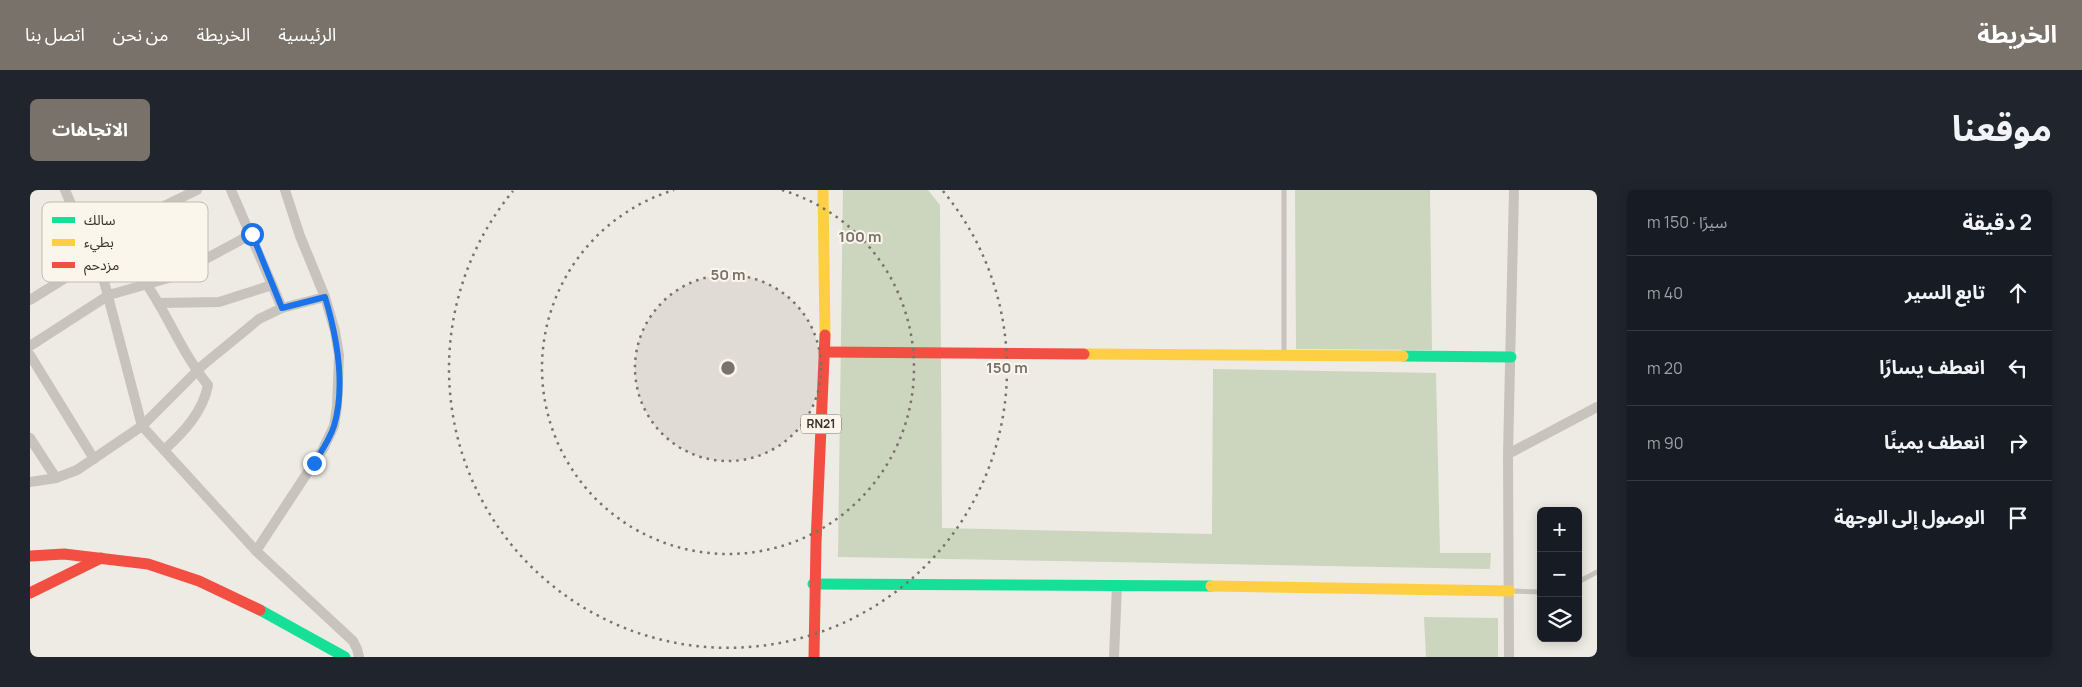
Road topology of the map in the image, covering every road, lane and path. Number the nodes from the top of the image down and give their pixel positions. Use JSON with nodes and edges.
{"nodes":[{"id":1,"x":65,"y":190,"type":"edge"},
{"id":2,"x":197,"y":190,"type":"edge"},
{"id":3,"x":231,"y":190,"type":"edge"},
{"id":4,"x":285,"y":190,"type":"edge"},
{"id":5,"x":823,"y":190,"type":"edge"},
{"id":6,"x":1284,"y":190,"type":"edge"},
{"id":7,"x":1514,"y":190,"type":"edge"},
{"id":8,"x":70,"y":202,"type":"edge"},
{"id":9,"x":172,"y":202,"type":"edge"},
{"id":10,"x":252,"y":234,"type":"junction"},
{"id":11,"x":208,"y":258,"type":"edge"},
{"id":12,"x":52,"y":282,"type":"edge"},
{"id":13,"x":104,"y":282,"type":"edge"},
{"id":14,"x":156,"y":282,"type":"edge"},
{"id":15,"x":147,"y":285,"type":"junction"},
{"id":16,"x":272,"y":285,"type":"junction"},
{"id":17,"x":31,"y":294,"type":"edge"},
{"id":18,"x":109,"y":295,"type":"junction"},
{"id":19,"x":325,"y":297,"type":"junction"},
{"id":20,"x":159,"y":303,"type":"junction"},
{"id":21,"x":282,"y":308,"type":"junction"},
{"id":22,"x":30,"y":346,"type":"edge"},
{"id":23,"x":824,"y":352,"type":"junction"},
{"id":24,"x":30,"y":355,"type":"edge"},
{"id":25,"x":1284,"y":355,"type":"junction"},
{"id":26,"x":1510,"y":357,"type":"junction"},
{"id":27,"x":197,"y":371,"type":"junction"},
{"id":28,"x":1597,"y":407,"type":"edge"},
{"id":29,"x":142,"y":426,"type":"junction"},
{"id":30,"x":30,"y":438,"type":"edge"},
{"id":31,"x":164,"y":450,"type":"junction"},
{"id":32,"x":1508,"y":454,"type":"junction"},
{"id":33,"x":94,"y":459,"type":"junction"},
{"id":34,"x":56,"y":478,"type":"junction"},
{"id":35,"x":30,"y":482,"type":"edge"},
{"id":36,"x":256,"y":551,"type":"junction"},
{"id":37,"x":30,"y":556,"type":"edge"},
{"id":38,"x":101,"y":558,"type":"junction"},
{"id":39,"x":1597,"y":572,"type":"edge"},
{"id":40,"x":1582,"y":580,"type":"edge"},
{"id":41,"x":813,"y":584,"type":"junction"},
{"id":42,"x":1118,"y":585,"type":"junction"},
{"id":43,"x":1510,"y":591,"type":"junction"},
{"id":44,"x":1537,"y":592,"type":"edge"},
{"id":45,"x":30,"y":593,"type":"edge"},
{"id":46,"x":345,"y":657,"type":"edge"},
{"id":47,"x":359,"y":657,"type":"edge"},
{"id":48,"x":814,"y":657,"type":"edge"},
{"id":49,"x":1114,"y":657,"type":"edge"},
{"id":50,"x":1509,"y":657,"type":"edge"}],
"edges":[{"from":1,"to":8,"type":"street"},
{"from":2,"to":9,"type":"street"},
{"from":3,"to":10,"type":"street"},
{"from":4,"to":19,"type":"street"},
{"from":5,"to":23,"type":"street","number":"RN21"},
{"from":6,"to":25,"type":"lane"},
{"from":7,"to":26,"type":"street"},
{"from":10,"to":11,"type":"street"},
{"from":10,"to":16,"type":"street"},
{"from":12,"to":17,"type":"street"},
{"from":13,"to":18,"type":"street"},
{"from":14,"to":15,"type":"street"},
{"from":15,"to":18,"type":"street"},
{"from":15,"to":20,"type":"street"},
{"from":16,"to":20,"type":"street"},
{"from":16,"to":21,"type":"street"},
{"from":18,"to":22,"type":"street"},
{"from":18,"to":29,"type":"street"},
{"from":19,"to":21,"type":"street"},
{"from":19,"to":36,"type":"street"},
{"from":20,"to":27,"type":"street"},
{"from":21,"to":27,"type":"street"},
{"from":23,"to":25,"type":"street"},
{"from":23,"to":41,"type":"street","number":"RN21"},
{"from":24,"to":33,"type":"street"},
{"from":25,"to":26,"type":"street"},
{"from":26,"to":32,"type":"street"},
{"from":27,"to":29,"type":"street"},
{"from":27,"to":31,"type":"street"},
{"from":28,"to":32,"type":"street"},
{"from":29,"to":31,"type":"street"},
{"from":29,"to":33,"type":"street"},
{"from":30,"to":34,"type":"street"},
{"from":31,"to":36,"type":"street"},
{"from":32,"to":43,"type":"street"},
{"from":33,"to":34,"type":"street"},
{"from":34,"to":35,"type":"street"},
{"from":36,"to":47,"type":"street"},
{"from":37,"to":38,"type":"street"},
{"from":38,"to":45,"type":"street"},
{"from":38,"to":46,"type":"street"},
{"from":39,"to":40,"type":"lane"},
{"from":41,"to":42,"type":"street"},
{"from":41,"to":48,"type":"street","number":"RN21"},
{"from":42,"to":43,"type":"street"},
{"from":42,"to":49,"type":"street"},
{"from":43,"to":44,"type":"lane"},
{"from":43,"to":50,"type":"street"}]}
